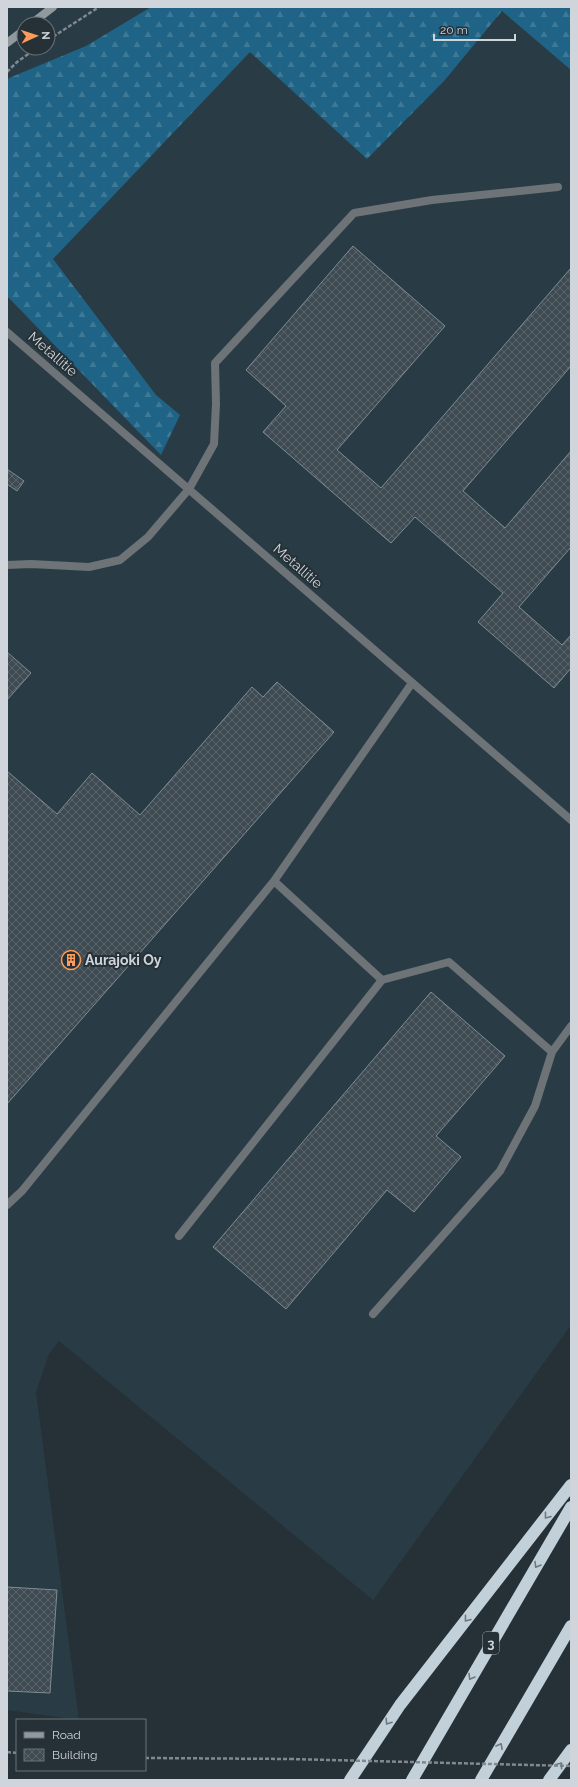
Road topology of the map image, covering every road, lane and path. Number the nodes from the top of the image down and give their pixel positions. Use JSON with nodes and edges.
{"nodes":[{"id":1,"x":53,"y":7,"type":"edge"},
{"id":2,"x":99,"y":7,"type":"edge"},
{"id":3,"x":41,"y":16,"type":"edge"},
{"id":4,"x":56,"y":35,"type":"edge"},
{"id":5,"x":16,"y":36,"type":"edge"},
{"id":6,"x":7,"y":43,"type":"edge"},
{"id":7,"x":26,"y":56,"type":"edge"},
{"id":8,"x":7,"y":72,"type":"edge"},
{"id":9,"x":558,"y":187,"type":"dead end"},
{"id":10,"x":7,"y":332,"type":"edge"},
{"id":11,"x":189,"y":489,"type":"junction"},
{"id":12,"x":7,"y":565,"type":"edge"},
{"id":13,"x":412,"y":683,"type":"junction"},
{"id":14,"x":571,"y":820,"type":"edge"},
{"id":15,"x":274,"y":881,"type":"junction"},
{"id":16,"x":382,"y":980,"type":"junction"},
{"id":17,"x":571,"y":1026,"type":"edge"},
{"id":18,"x":552,"y":1052,"type":"junction"},
{"id":19,"x":7,"y":1205,"type":"edge"},
{"id":20,"x":179,"y":1236,"type":"dead end"},
{"id":21,"x":373,"y":1314,"type":"dead end"},
{"id":22,"x":571,"y":1486,"type":"edge"},
{"id":23,"x":571,"y":1507,"type":"edge"},
{"id":24,"x":571,"y":1626,"type":"edge"},
{"id":25,"x":571,"y":1750,"type":"edge"},
{"id":26,"x":146,"y":1758,"type":"edge"},
{"id":27,"x":571,"y":1766,"type":"edge"},
{"id":28,"x":350,"y":1780,"type":"edge"},
{"id":29,"x":412,"y":1780,"type":"edge"},
{"id":30,"x":481,"y":1780,"type":"edge"},
{"id":31,"x":548,"y":1780,"type":"edge"}],
"edges":[{"from":1,"to":3,"type":"main road"},
{"from":2,"to":4,"type":"path"},
{"from":5,"to":6,"type":"main road"},
{"from":7,"to":8,"type":"path"},
{"from":9,"to":11,"type":"street"},
{"from":10,"to":11,"type":"street","name":"Metallitie"},
{"from":11,"to":12,"type":"street"},
{"from":11,"to":13,"type":"street","name":"Metallitie"},
{"from":13,"to":14,"type":"street","name":"Metallitie"},
{"from":13,"to":15,"type":"street"},
{"from":15,"to":16,"type":"street"},
{"from":15,"to":19,"type":"street"},
{"from":16,"to":18,"type":"street"},
{"from":16,"to":20,"type":"street"},
{"from":17,"to":18,"type":"street"},
{"from":18,"to":21,"type":"street"},
{"from":22,"to":28,"type":"highway","one_way":true},
{"from":23,"to":29,"type":"highway","number":"3","one_way":true},
{"from":30,"to":24,"type":"highway","one_way":true},
{"from":31,"to":25,"type":"highway","one_way":true},
{"from":26,"to":27,"type":"path","bridge":true}]}
